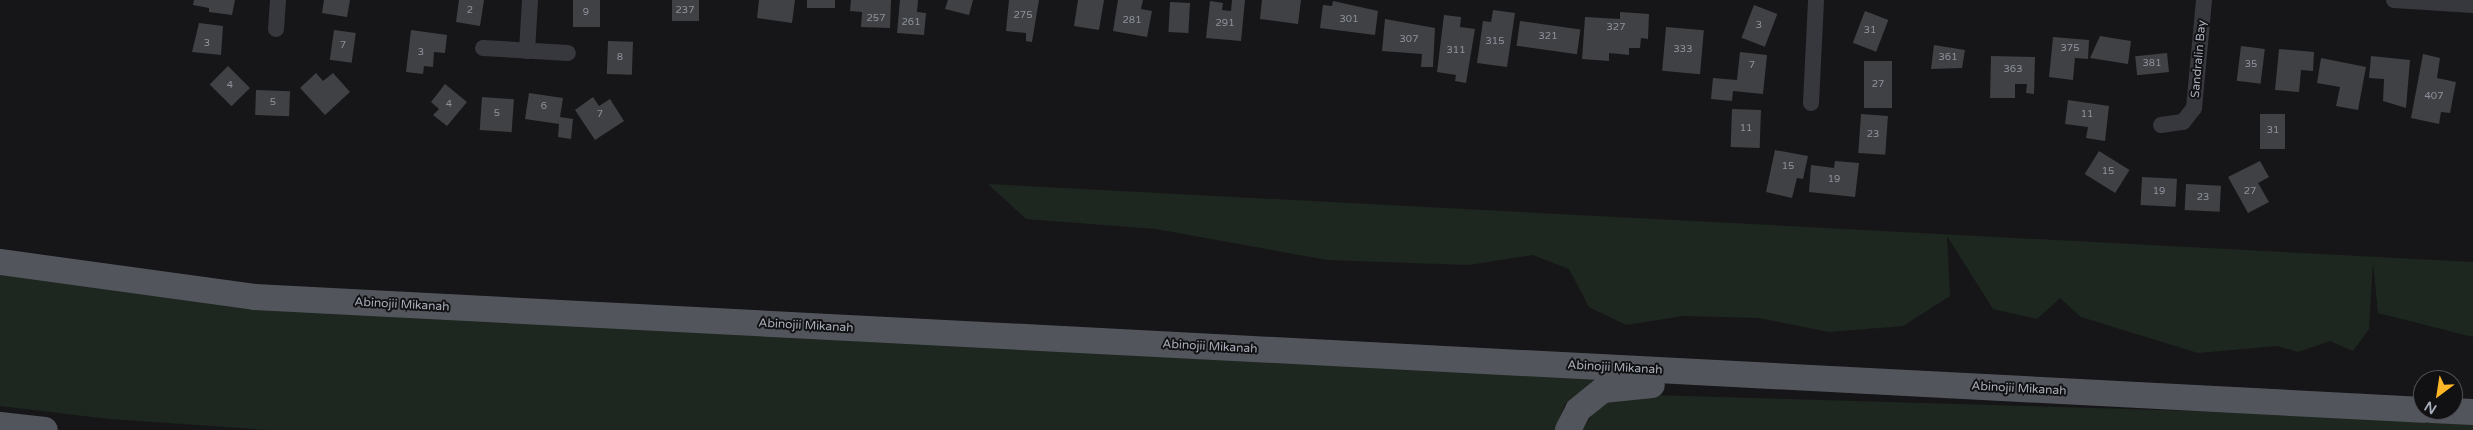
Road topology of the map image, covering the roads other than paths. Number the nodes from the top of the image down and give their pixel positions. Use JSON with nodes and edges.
{"nodes":[{"id":1,"x":278,"y":0,"type":"edge"},
{"id":2,"x":530,"y":0,"type":"edge"},
{"id":3,"x":1816,"y":0,"type":"edge"},
{"id":4,"x":2204,"y":0,"type":"edge"},
{"id":5,"x":2394,"y":0,"type":"edge"},
{"id":6,"x":2473,"y":5,"type":"edge"},
{"id":7,"x":276,"y":29,"type":"dead end"},
{"id":8,"x":483,"y":48,"type":"dead end"},
{"id":9,"x":527,"y":51,"type":"junction"},
{"id":10,"x":568,"y":53,"type":"dead end"},
{"id":11,"x":1811,"y":103,"type":"dead end"},
{"id":12,"x":2160,"y":125,"type":"dead end"},
{"id":13,"x":0,"y":262,"type":"edge"},
{"id":14,"x":1905,"y":384,"type":"junction"},
{"id":15,"x":2413,"y":409,"type":"edge"},
{"id":16,"x":0,"y":426,"type":"edge"},
{"id":17,"x":45,"y":430,"type":"edge"},
{"id":18,"x":1568,"y":430,"type":"edge"}],
"edges":[{"from":1,"to":7,"type":"street"},
{"from":2,"to":9,"type":"street"},
{"from":3,"to":11,"type":"street"},
{"from":4,"to":12,"type":"street","name":"Sandralin Bay"},
{"from":5,"to":6,"type":"street"},
{"from":8,"to":9,"type":"street"},
{"from":9,"to":10,"type":"street"},
{"from":13,"to":14,"type":"main road","name":"Abinojii Mikanah"},
{"from":14,"to":15,"type":"main road","name":"Abinojii Mikanah"},
{"from":14,"to":18,"type":"main road"},
{"from":16,"to":17,"type":"main road"}]}
